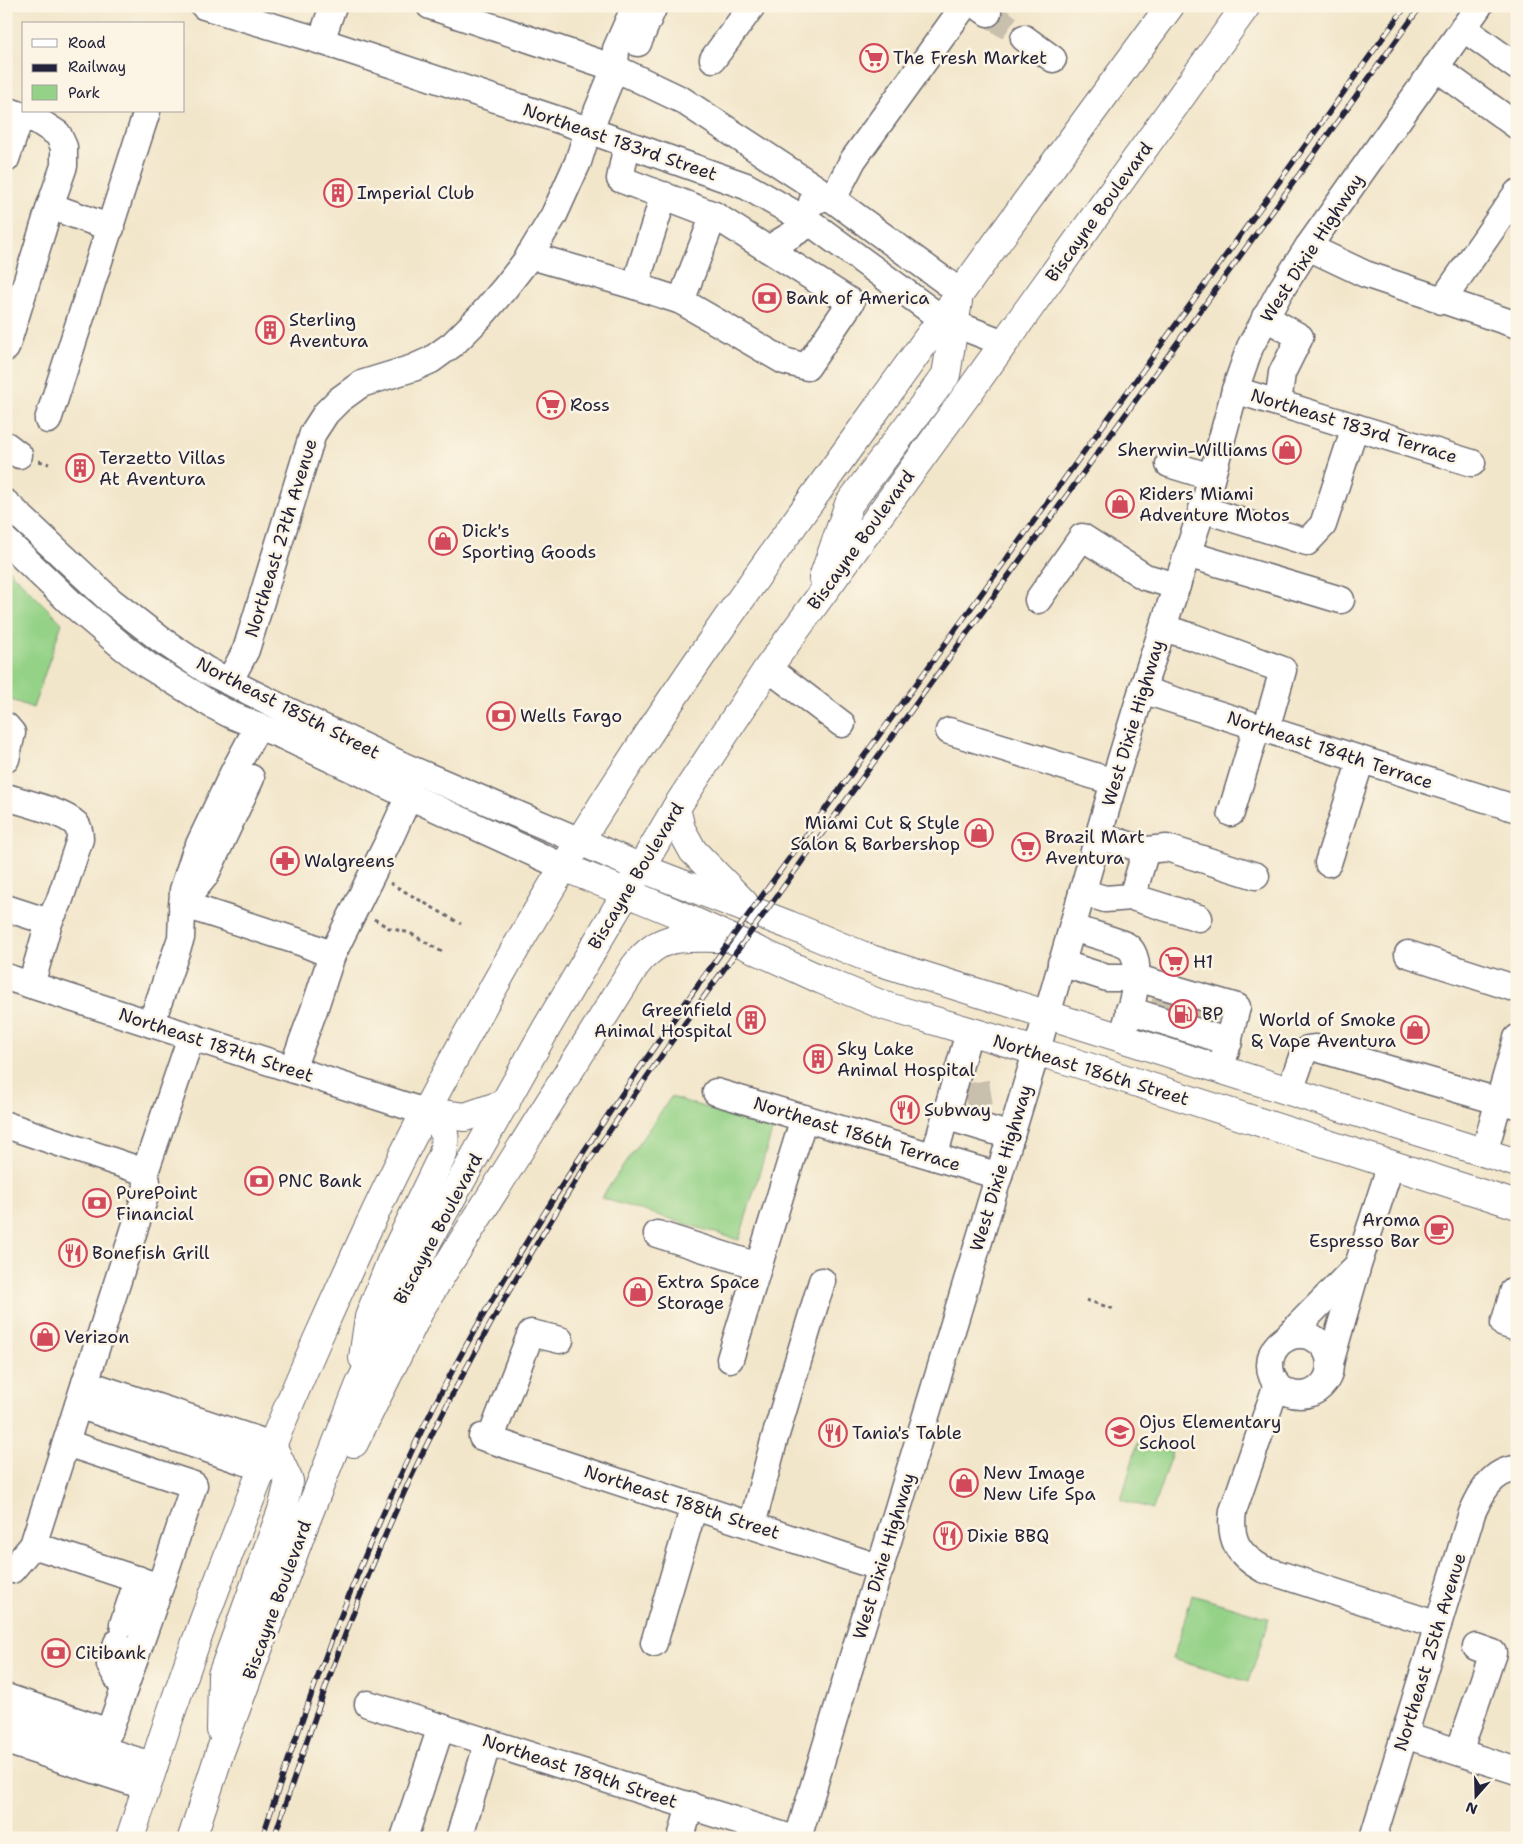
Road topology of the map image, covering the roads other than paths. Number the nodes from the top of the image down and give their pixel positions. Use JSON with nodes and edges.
{"nodes":[{"id":1,"x":204,"y":6,"type":"edge"},
{"id":2,"x":333,"y":6,"type":"edge"},
{"id":3,"x":430,"y":6,"type":"edge"},
{"id":4,"x":635,"y":6,"type":"edge"},
{"id":5,"x":654,"y":6,"type":"edge"},
{"id":6,"x":752,"y":6,"type":"edge"},
{"id":7,"x":1170,"y":6,"type":"edge"},
{"id":8,"x":1479,"y":6,"type":"edge"},
{"id":9,"x":976,"y":8,"type":"edge"},
{"id":10,"x":1241,"y":8,"type":"edge"},
{"id":11,"x":1463,"y":28,"type":"junction"},
{"id":12,"x":1024,"y":38,"type":"tunnel mouth"},
{"id":13,"x":321,"y":41,"type":"junction"},
{"id":14,"x":713,"y":59,"type":"dead end"},
{"id":15,"x":1053,"y":59,"type":"dead end"},
{"id":16,"x":1435,"y":67,"type":"junction"},
{"id":17,"x":1517,"y":67,"type":"edge"},
{"id":18,"x":615,"y":68,"type":"junction"},
{"id":19,"x":14,"y":112,"type":"edge"},
{"id":20,"x":147,"y":112,"type":"edge"},
{"id":21,"x":1517,"y":126,"type":"edge"},
{"id":22,"x":590,"y":130,"type":"junction"},
{"id":23,"x":627,"y":144,"type":"junction"},
{"id":24,"x":6,"y":159,"type":"edge"},
{"id":25,"x":853,"y":160,"type":"junction"},
{"id":26,"x":804,"y":179,"type":"junction"},
{"id":27,"x":1517,"y":193,"type":"edge"},
{"id":28,"x":664,"y":196,"type":"junction"},
{"id":29,"x":828,"y":196,"type":"junction"},
{"id":30,"x":764,"y":197,"type":"junction"},
{"id":31,"x":50,"y":206,"type":"junction"},
{"id":32,"x":714,"y":215,"type":"junction"},
{"id":33,"x":811,"y":224,"type":"junction"},
{"id":34,"x":111,"y":228,"type":"junction"},
{"id":35,"x":1308,"y":247,"type":"junction"},
{"id":36,"x":768,"y":249,"type":"junction"},
{"id":37,"x":530,"y":254,"type":"junction"},
{"id":38,"x":635,"y":286,"type":"junction"},
{"id":39,"x":960,"y":292,"type":"junction"},
{"id":40,"x":681,"y":301,"type":"junction"},
{"id":41,"x":1442,"y":301,"type":"junction"},
{"id":42,"x":1265,"y":318,"type":"junction"},
{"id":43,"x":948,"y":321,"type":"junction"},
{"id":44,"x":1517,"y":325,"type":"edge"},
{"id":45,"x":1004,"y":343,"type":"junction"},
{"id":46,"x":6,"y":348,"type":"edge"},
{"id":47,"x":1236,"y":390,"type":"junction"},
{"id":48,"x":1278,"y":403,"type":"junction"},
{"id":49,"x":48,"y":420,"type":"dead end"},
{"id":50,"x":1355,"y":427,"type":"junction"},
{"id":51,"x":1472,"y":463,"type":"dead end"},
{"id":52,"x":1169,"y":464,"type":"dead end"},
{"id":53,"x":1211,"y":477,"type":"junction"},
{"id":54,"x":6,"y":503,"type":"edge"},
{"id":55,"x":1202,"y":509,"type":"junction"},
{"id":56,"x":6,"y":529,"type":"edge"},
{"id":57,"x":6,"y":541,"type":"edge"},
{"id":58,"x":1187,"y":554,"type":"junction"},
{"id":59,"x":88,"y":581,"type":"junction"},
{"id":60,"x":1177,"y":586,"type":"junction"},
{"id":61,"x":1038,"y":600,"type":"dead end"},
{"id":62,"x":1341,"y":600,"type":"dead end"},
{"id":63,"x":814,"y":604,"type":"junction"},
{"id":64,"x":1163,"y":628,"type":"junction"},
{"id":65,"x":768,"y":668,"type":"junction"},
{"id":66,"x":229,"y":682,"type":"junction"},
{"id":67,"x":1142,"y":690,"type":"junction"},
{"id":68,"x":842,"y":724,"type":"dead end"},
{"id":69,"x":6,"y":726,"type":"edge"},
{"id":70,"x":258,"y":726,"type":"junction"},
{"id":71,"x":1262,"y":728,"type":"junction"},
{"id":72,"x":949,"y":731,"type":"dead end"},
{"id":73,"x":6,"y":758,"type":"edge"},
{"id":74,"x":1362,"y":760,"type":"junction"},
{"id":75,"x":6,"y":764,"type":"edge"},
{"id":76,"x":251,"y":778,"type":"dead end"},
{"id":77,"x":1114,"y":782,"type":"junction"},
{"id":78,"x":6,"y":787,"type":"edge"},
{"id":79,"x":409,"y":796,"type":"junction"},
{"id":80,"x":6,"y":797,"type":"edge"},
{"id":81,"x":676,"y":808,"type":"junction"},
{"id":82,"x":1517,"y":809,"type":"edge"},
{"id":83,"x":1231,"y":813,"type":"dead end"},
{"id":84,"x":1099,"y":836,"type":"junction"},
{"id":85,"x":580,"y":841,"type":"junction"},
{"id":86,"x":1146,"y":850,"type":"junction"},
{"id":87,"x":1328,"y":863,"type":"dead end"},
{"id":88,"x":564,"y":867,"type":"junction"},
{"id":89,"x":641,"y":868,"type":"junction"},
{"id":90,"x":1256,"y":876,"type":"dead end"},
{"id":91,"x":626,"y":892,"type":"junction"},
{"id":92,"x":1082,"y":892,"type":"junction"},
{"id":93,"x":1132,"y":897,"type":"junction"},
{"id":94,"x":182,"y":904,"type":"junction"},
{"id":95,"x":6,"y":908,"type":"edge"},
{"id":96,"x":752,"y":911,"type":"junction"},
{"id":97,"x":1199,"y":918,"type":"dead end"},
{"id":98,"x":49,"y":922,"type":"junction"},
{"id":99,"x":1072,"y":928,"type":"junction"},
{"id":100,"x":732,"y":938,"type":"junction"},
{"id":101,"x":332,"y":954,"type":"junction"},
{"id":102,"x":1408,"y":954,"type":"dead end"},
{"id":103,"x":1061,"y":964,"type":"junction"},
{"id":104,"x":6,"y":977,"type":"edge"},
{"id":105,"x":1137,"y":978,"type":"junction"},
{"id":106,"x":31,"y":985,"type":"junction"},
{"id":107,"x":1517,"y":989,"type":"edge"},
{"id":108,"x":1129,"y":1010,"type":"junction"},
{"id":109,"x":1184,"y":1012,"type":"junction"},
{"id":110,"x":1046,"y":1014,"type":"junction"},
{"id":111,"x":151,"y":1024,"type":"junction"},
{"id":112,"x":969,"y":1032,"type":"junction"},
{"id":113,"x":191,"y":1037,"type":"junction"},
{"id":114,"x":1122,"y":1038,"type":"junction"},
{"id":115,"x":1517,"y":1038,"type":"edge"},
{"id":116,"x":1229,"y":1042,"type":"junction"},
{"id":117,"x":1036,"y":1052,"type":"junction"},
{"id":118,"x":292,"y":1069,"type":"junction"},
{"id":119,"x":1221,"y":1070,"type":"junction"},
{"id":120,"x":1290,"y":1091,"type":"junction"},
{"id":121,"x":716,"y":1092,"type":"dead end"},
{"id":122,"x":972,"y":1096,"type":"junction"},
{"id":123,"x":506,"y":1103,"type":"junction"},
{"id":124,"x":1507,"y":1103,"type":"edge"},
{"id":125,"x":425,"y":1112,"type":"junction"},
{"id":126,"x":945,"y":1116,"type":"junction"},
{"id":127,"x":804,"y":1118,"type":"junction"},
{"id":128,"x":6,"y":1125,"type":"edge"},
{"id":129,"x":1011,"y":1136,"type":"junction"},
{"id":130,"x":1474,"y":1150,"type":"junction"},
{"id":131,"x":934,"y":1157,"type":"junction"},
{"id":132,"x":1517,"y":1163,"type":"edge"},
{"id":133,"x":1392,"y":1164,"type":"junction"},
{"id":134,"x":146,"y":1172,"type":"junction"},
{"id":135,"x":999,"y":1176,"type":"junction"},
{"id":136,"x":1517,"y":1205,"type":"edge"},
{"id":137,"x":657,"y":1234,"type":"dead end"},
{"id":138,"x":1358,"y":1265,"type":"junction"},
{"id":139,"x":758,"y":1266,"type":"junction"},
{"id":140,"x":822,"y":1281,"type":"dead end"},
{"id":141,"x":1514,"y":1290,"type":"dead end"},
{"id":142,"x":1517,"y":1328,"type":"edge"},
{"id":143,"x":1285,"y":1339,"type":"junction"},
{"id":144,"x":560,"y":1340,"type":"dead end"},
{"id":145,"x":730,"y":1358,"type":"dead end"},
{"id":146,"x":1330,"y":1363,"type":"junction"},
{"id":147,"x":360,"y":1384,"type":"junction"},
{"id":148,"x":1277,"y":1384,"type":"junction"},
{"id":149,"x":82,"y":1394,"type":"junction"},
{"id":150,"x":66,"y":1443,"type":"junction"},
{"id":151,"x":267,"y":1456,"type":"junction"},
{"id":152,"x":1508,"y":1472,"type":"edge"},
{"id":153,"x":694,"y":1506,"type":"junction"},
{"id":154,"x":305,"y":1523,"type":"junction"},
{"id":155,"x":752,"y":1525,"type":"junction"},
{"id":156,"x":34,"y":1545,"type":"junction"},
{"id":157,"x":881,"y":1568,"type":"junction"},
{"id":158,"x":8,"y":1575,"type":"edge"},
{"id":159,"x":149,"y":1583,"type":"junction"},
{"id":160,"x":1437,"y":1630,"type":"junction"},
{"id":161,"x":654,"y":1643,"type":"dead end"},
{"id":162,"x":124,"y":1689,"type":"junction"},
{"id":163,"x":6,"y":1697,"type":"edge"},
{"id":164,"x":368,"y":1704,"type":"dead end"},
{"id":165,"x":6,"y":1720,"type":"edge"},
{"id":166,"x":441,"y":1727,"type":"junction"},
{"id":167,"x":1405,"y":1735,"type":"junction"},
{"id":168,"x":6,"y":1741,"type":"edge"},
{"id":169,"x":488,"y":1742,"type":"junction"},
{"id":170,"x":220,"y":1752,"type":"junction"},
{"id":171,"x":1458,"y":1752,"type":"junction"},
{"id":172,"x":1517,"y":1771,"type":"edge"},
{"id":173,"x":150,"y":1777,"type":"junction"},
{"id":174,"x":690,"y":1806,"type":"junction"},
{"id":175,"x":753,"y":1832,"type":"edge"},
{"id":176,"x":130,"y":1838,"type":"edge"},
{"id":177,"x":192,"y":1838,"type":"edge"},
{"id":178,"x":404,"y":1838,"type":"edge"},
{"id":179,"x":459,"y":1838,"type":"edge"},
{"id":180,"x":681,"y":1838,"type":"edge"},
{"id":181,"x":791,"y":1838,"type":"edge"},
{"id":182,"x":798,"y":1838,"type":"edge"},
{"id":183,"x":1373,"y":1838,"type":"edge"}],
"edges":[{"from":1,"to":13,"type":"street","name":"Northeast 183rd Street"},
{"from":2,"to":13,"type":"street"},
{"from":3,"to":18,"type":"street"},
{"from":4,"to":18,"type":"street"},
{"from":5,"to":18,"type":"street"},
{"from":6,"to":14,"type":"street"},
{"from":7,"to":39,"type":"main road"},
{"from":8,"to":11,"type":"street","name":"West Dixie Highway"},
{"from":9,"to":25,"type":"street"},
{"from":10,"to":45,"type":"main road","name":"Biscayne Boulevard"},
{"from":11,"to":16,"type":"street","name":"West Dixie Highway"},
{"from":11,"to":17,"type":"street"},
{"from":12,"to":15,"type":"street"},
{"from":13,"to":22,"type":"street","name":"Northeast 183rd Street"},
{"from":16,"to":21,"type":"street"},
{"from":16,"to":35,"type":"street","name":"West Dixie Highway"},
{"from":18,"to":22,"type":"street","name":"Northeast 27th Avenue"},
{"from":18,"to":26,"type":"street"},
{"from":19,"to":24,"type":"street"},
{"from":19,"to":31,"type":"street"},
{"from":20,"to":34,"type":"street"},
{"from":22,"to":23,"type":"street","name":"Northeast 183rd Street"},
{"from":22,"to":37,"type":"street","name":"Northeast 27th Avenue"},
{"from":23,"to":28,"type":"street"},
{"from":23,"to":30,"type":"street","name":"Northeast 183rd Street"},
{"from":25,"to":26,"type":"street"},
{"from":25,"to":29,"type":"street"},
{"from":26,"to":29,"type":"street"},
{"from":27,"to":41,"type":"street"},
{"from":28,"to":32,"type":"street"},
{"from":28,"to":38,"type":"street"},
{"from":29,"to":30,"type":"street"},
{"from":29,"to":39,"type":"street"},
{"from":30,"to":33,"type":"street","name":"Northeast 183rd Street"},
{"from":31,"to":34,"type":"street"},
{"from":31,"to":46,"type":"street"},
{"from":32,"to":36,"type":"street"},
{"from":32,"to":40,"type":"street"},
{"from":33,"to":36,"type":"street"},
{"from":33,"to":43,"type":"street","name":"Northeast 183rd Street"},
{"from":34,"to":49,"type":"street"},
{"from":35,"to":41,"type":"street"},
{"from":35,"to":42,"type":"street","name":"West Dixie Highway"},
{"from":36,"to":40,"type":"street"},
{"from":37,"to":38,"type":"street"},
{"from":37,"to":66,"type":"street","name":"Northeast 27th Avenue"},
{"from":38,"to":40,"type":"street"},
{"from":39,"to":43,"type":"main road"},
{"from":41,"to":44,"type":"street"},
{"from":42,"to":47,"type":"street","name":"West Dixie Highway"},
{"from":42,"to":48,"type":"street"},
{"from":43,"to":45,"type":"street","name":"Northeast 183rd Street"},
{"from":43,"to":63,"type":"main road"},
{"from":43,"to":85,"type":"main road"},
{"from":45,"to":63,"type":"main road","name":"Biscayne Boulevard"},
{"from":47,"to":48,"type":"street","name":"Northeast 183rd Terrace"},
{"from":47,"to":53,"type":"street","name":"West Dixie Highway"},
{"from":48,"to":50,"type":"street","name":"Northeast 183rd Terrace"},
{"from":50,"to":51,"type":"street","name":"Northeast 183rd Terrace"},
{"from":50,"to":55,"type":"street"},
{"from":52,"to":53,"type":"street"},
{"from":53,"to":55,"type":"street","name":"West Dixie Highway"},
{"from":54,"to":59,"type":"street","name":"Northeast 185th Street"},
{"from":55,"to":58,"type":"street","name":"West Dixie Highway"},
{"from":56,"to":59,"type":"street"},
{"from":57,"to":70,"type":"street","name":"Northeast 185th Street"},
{"from":58,"to":60,"type":"street","name":"West Dixie Highway"},
{"from":58,"to":62,"type":"street"},
{"from":59,"to":66,"type":"street","name":"Northeast 185th Street"},
{"from":60,"to":61,"type":"street"},
{"from":60,"to":64,"type":"street","name":"West Dixie Highway"},
{"from":63,"to":65,"type":"main road","name":"Biscayne Boulevard"},
{"from":64,"to":67,"type":"street","name":"West Dixie Highway"},
{"from":64,"to":71,"type":"street"},
{"from":65,"to":68,"type":"street"},
{"from":65,"to":81,"type":"main road","name":"Biscayne Boulevard"},
{"from":66,"to":85,"type":"street","name":"Northeast 185th Street"},
{"from":67,"to":71,"type":"street","name":"Northeast 184th Terrace"},
{"from":67,"to":77,"type":"street","name":"West Dixie Highway"},
{"from":69,"to":73,"type":"street"},
{"from":70,"to":79,"type":"street","name":"Northeast 185th Street"},
{"from":70,"to":94,"type":"street"},
{"from":71,"to":74,"type":"street","name":"Northeast 184th Terrace"},
{"from":71,"to":83,"type":"street"},
{"from":72,"to":77,"type":"street"},
{"from":74,"to":82,"type":"street","name":"Northeast 184th Terrace"},
{"from":74,"to":87,"type":"street"},
{"from":75,"to":78,"type":"street"},
{"from":76,"to":94,"type":"street"},
{"from":77,"to":84,"type":"street","name":"West Dixie Highway"},
{"from":79,"to":88,"type":"street","name":"Northeast 185th Street"},
{"from":79,"to":101,"type":"street"},
{"from":80,"to":98,"type":"street"},
{"from":81,"to":89,"type":"main road","name":"Biscayne Boulevard"},
{"from":81,"to":96,"type":"main road"},
{"from":84,"to":86,"type":"street"},
{"from":84,"to":92,"type":"street","name":"West Dixie Highway"},
{"from":85,"to":88,"type":"main road"},
{"from":85,"to":89,"type":"main road"},
{"from":86,"to":90,"type":"street"},
{"from":86,"to":93,"type":"street"},
{"from":88,"to":91,"type":"main road","name":"Northeast 186th Street"},
{"from":88,"to":125,"type":"main road"},
{"from":89,"to":91,"type":"main road","name":"Biscayne Boulevard"},
{"from":89,"to":96,"type":"main road"},
{"from":91,"to":100,"type":"main road","name":"Northeast 186th Street"},
{"from":91,"to":123,"type":"main road","name":"Biscayne Boulevard"},
{"from":92,"to":93,"type":"street"},
{"from":92,"to":99,"type":"street","name":"West Dixie Highway"},
{"from":93,"to":97,"type":"street"},
{"from":94,"to":101,"type":"street"},
{"from":94,"to":111,"type":"street"},
{"from":95,"to":98,"type":"street"},
{"from":96,"to":110,"type":"main road"},
{"from":98,"to":106,"type":"street"},
{"from":99,"to":103,"type":"street","name":"West Dixie Highway"},
{"from":99,"to":105,"type":"street"},
{"from":100,"to":112,"type":"main road","name":"Northeast 186th Street"},
{"from":100,"to":154,"type":"main road"},
{"from":101,"to":118,"type":"street"},
{"from":102,"to":107,"type":"street"},
{"from":103,"to":105,"type":"street"},
{"from":103,"to":110,"type":"street","name":"West Dixie Highway"},
{"from":104,"to":106,"type":"street","name":"Northeast 187th Street"},
{"from":105,"to":108,"type":"street"},
{"from":105,"to":109,"type":"street"},
{"from":106,"to":111,"type":"street","name":"Northeast 187th Street"},
{"from":108,"to":109,"type":"street"},
{"from":108,"to":114,"type":"street"},
{"from":109,"to":116,"type":"street"},
{"from":109,"to":116,"type":"street"},
{"from":110,"to":114,"type":"main road"},
{"from":110,"to":117,"type":"street","name":"West Dixie Highway"},
{"from":111,"to":113,"type":"street","name":"Northeast 187th Street"},
{"from":112,"to":117,"type":"main road","name":"Northeast 186th Street"},
{"from":112,"to":122,"type":"street"},
{"from":113,"to":118,"type":"street","name":"Northeast 187th Street"},
{"from":113,"to":134,"type":"street"},
{"from":114,"to":119,"type":"main road"},
{"from":115,"to":124,"type":"street"},
{"from":116,"to":119,"type":"street"},
{"from":117,"to":129,"type":"street","name":"West Dixie Highway"},
{"from":117,"to":133,"type":"main road","name":"Northeast 186th Street"},
{"from":118,"to":125,"type":"street","name":"Northeast 187th Street"},
{"from":119,"to":120,"type":"main road"},
{"from":120,"to":124,"type":"street"},
{"from":120,"to":130,"type":"main road"},
{"from":121,"to":127,"type":"street","name":"Northeast 186th Terrace"},
{"from":122,"to":126,"type":"street"},
{"from":122,"to":126,"type":"street"},
{"from":122,"to":129,"type":"street"},
{"from":123,"to":125,"type":"main road"},
{"from":123,"to":147,"type":"main road","name":"Biscayne Boulevard"},
{"from":124,"to":130,"type":"street"},
{"from":125,"to":147,"type":"main road"},
{"from":125,"to":151,"type":"main road"},
{"from":126,"to":131,"type":"street"},
{"from":127,"to":131,"type":"street","name":"Northeast 186th Terrace"},
{"from":127,"to":139,"type":"street"},
{"from":128,"to":134,"type":"street"},
{"from":129,"to":135,"type":"street","name":"West Dixie Highway"},
{"from":130,"to":132,"type":"main road"},
{"from":130,"to":133,"type":"main road"},
{"from":131,"to":135,"type":"street","name":"Northeast 186th Terrace"},
{"from":133,"to":136,"type":"main road","name":"Northeast 186th Street"},
{"from":133,"to":138,"type":"street"},
{"from":134,"to":149,"type":"street"},
{"from":135,"to":157,"type":"street","name":"West Dixie Highway"},
{"from":137,"to":139,"type":"street"},
{"from":138,"to":143,"type":"street"},
{"from":138,"to":146,"type":"street"},
{"from":139,"to":145,"type":"street"},
{"from":140,"to":155,"type":"street"},
{"from":141,"to":142,"type":"street"},
{"from":143,"to":146,"type":"street"},
{"from":143,"to":148,"type":"street"},
{"from":144,"to":153,"type":"street","name":"Northeast 188th Street"},
{"from":146,"to":148,"type":"street"},
{"from":147,"to":154,"type":"main road","name":"Biscayne Boulevard"},
{"from":148,"to":160,"type":"street"},
{"from":149,"to":150,"type":"street"},
{"from":149,"to":151,"type":"street"},
{"from":150,"to":156,"type":"street"},
{"from":150,"to":159,"type":"street"},
{"from":151,"to":170,"type":"main road"},
{"from":151,"to":173,"type":"main road"},
{"from":152,"to":160,"type":"street","name":"Northeast 25th Avenue"},
{"from":153,"to":155,"type":"street","name":"Northeast 188th Street"},
{"from":153,"to":161,"type":"street"},
{"from":154,"to":170,"type":"main road","name":"Biscayne Boulevard"},
{"from":155,"to":157,"type":"street","name":"Northeast 188th Street"},
{"from":156,"to":158,"type":"street"},
{"from":156,"to":159,"type":"street"},
{"from":157,"to":182,"type":"street","name":"West Dixie Highway"},
{"from":159,"to":162,"type":"street"},
{"from":159,"to":162,"type":"street"},
{"from":160,"to":167,"type":"street","name":"Northeast 25th Avenue"},
{"from":160,"to":171,"type":"street"},
{"from":162,"to":163,"type":"street"},
{"from":164,"to":166,"type":"street","name":"Northeast 189th Street"},
{"from":165,"to":173,"type":"street"},
{"from":166,"to":169,"type":"street","name":"Northeast 189th Street"},
{"from":166,"to":178,"type":"street"},
{"from":167,"to":171,"type":"street"},
{"from":167,"to":183,"type":"street","name":"Northeast 25th Avenue"},
{"from":168,"to":173,"type":"street"},
{"from":169,"to":174,"type":"street","name":"Northeast 189th Street"},
{"from":169,"to":179,"type":"street"},
{"from":170,"to":177,"type":"main road","name":"Biscayne Boulevard"},
{"from":171,"to":172,"type":"street"},
{"from":173,"to":176,"type":"main road"},
{"from":174,"to":175,"type":"street","name":"Northeast 189th Street"},
{"from":174,"to":180,"type":"street"},
{"from":175,"to":181,"type":"street","name":"Northeast 189th Street"}]}
